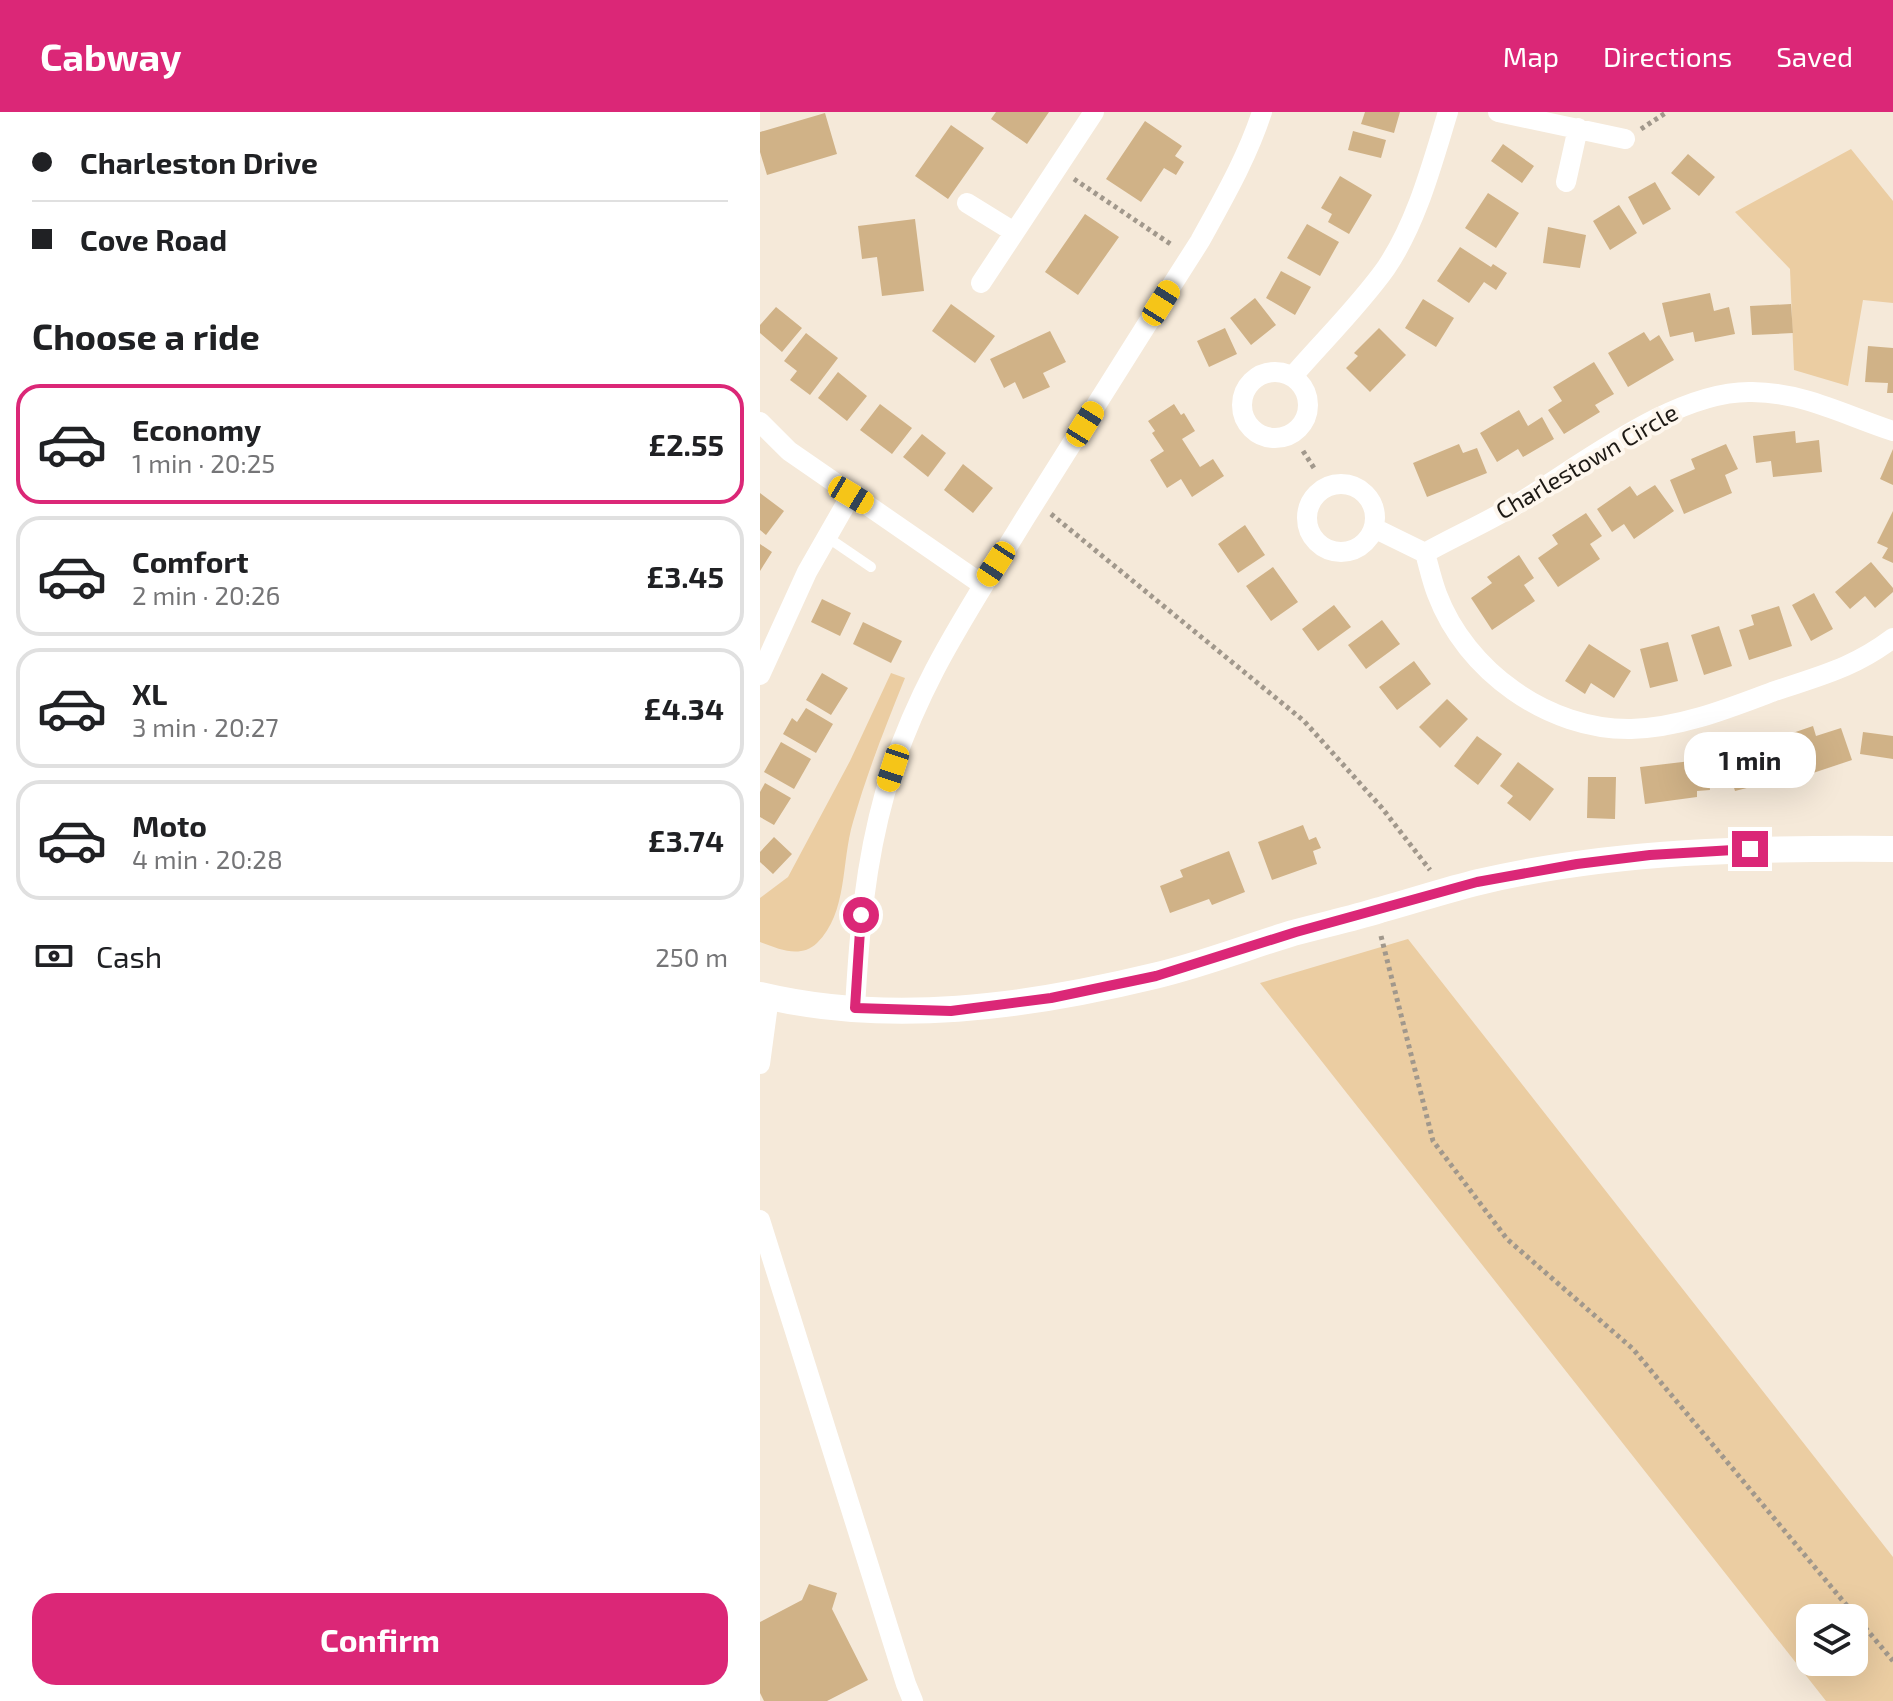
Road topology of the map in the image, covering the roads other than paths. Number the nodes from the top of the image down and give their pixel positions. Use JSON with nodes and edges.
{"nodes":[{"id":1,"x":1094,"y":112,"type":"edge"},
{"id":2,"x":1262,"y":112,"type":"edge"},
{"id":3,"x":1448,"y":112,"type":"edge"},
{"id":4,"x":1498,"y":112,"type":"edge"},
{"id":5,"x":1578,"y":128,"type":"junction"},
{"id":6,"x":1625,"y":139,"type":"dead end"},
{"id":7,"x":1566,"y":182,"type":"dead end"},
{"id":8,"x":967,"y":203,"type":"dead end"},
{"id":9,"x":1014,"y":232,"type":"junction"},
{"id":10,"x":981,"y":283,"type":"dead end"},
{"id":11,"x":1292,"y":377,"type":"dead end"},
{"id":12,"x":760,"y":422,"type":"edge"},
{"id":13,"x":1893,"y":431,"type":"edge"},
{"id":14,"x":851,"y":495,"type":"junction"},
{"id":15,"x":1374,"y":528,"type":"dead end"},
{"id":16,"x":827,"y":537,"type":"junction"},
{"id":17,"x":1425,"y":553,"type":"junction"},
{"id":18,"x":871,"y":567,"type":"dead end"},
{"id":19,"x":983,"y":585,"type":"junction"},
{"id":20,"x":1893,"y":638,"type":"edge"},
{"id":21,"x":760,"y":675,"type":"edge"},
{"id":22,"x":1893,"y":849,"type":"edge"},
{"id":23,"x":765,"y":996,"type":"edge"},
{"id":24,"x":855,"y":1008,"type":"junction"},
{"id":25,"x":760,"y":1064,"type":"edge"},
{"id":26,"x":760,"y":1220,"type":"edge"},
{"id":27,"x":913,"y":1701,"type":"edge"}],
"edges":[{"from":1,"to":9,"type":"street"},
{"from":2,"to":19,"type":"street"},
{"from":3,"to":11,"type":"street"},
{"from":4,"to":5,"type":"street"},
{"from":5,"to":6,"type":"street"},
{"from":5,"to":7,"type":"street"},
{"from":8,"to":9,"type":"street"},
{"from":9,"to":10,"type":"street"},
{"from":12,"to":14,"type":"street"},
{"from":13,"to":17,"type":"street","name":"Charlestown Circle"},
{"from":14,"to":16,"type":"street"},
{"from":14,"to":19,"type":"street"},
{"from":15,"to":17,"type":"street"},
{"from":16,"to":18,"type":"lane"},
{"from":16,"to":21,"type":"street"},
{"from":17,"to":20,"type":"street"},
{"from":19,"to":24,"type":"street"},
{"from":22,"to":24,"type":"street"},
{"from":23,"to":24,"type":"street"},
{"from":23,"to":25,"type":"street"},
{"from":26,"to":27,"type":"street"}]}
